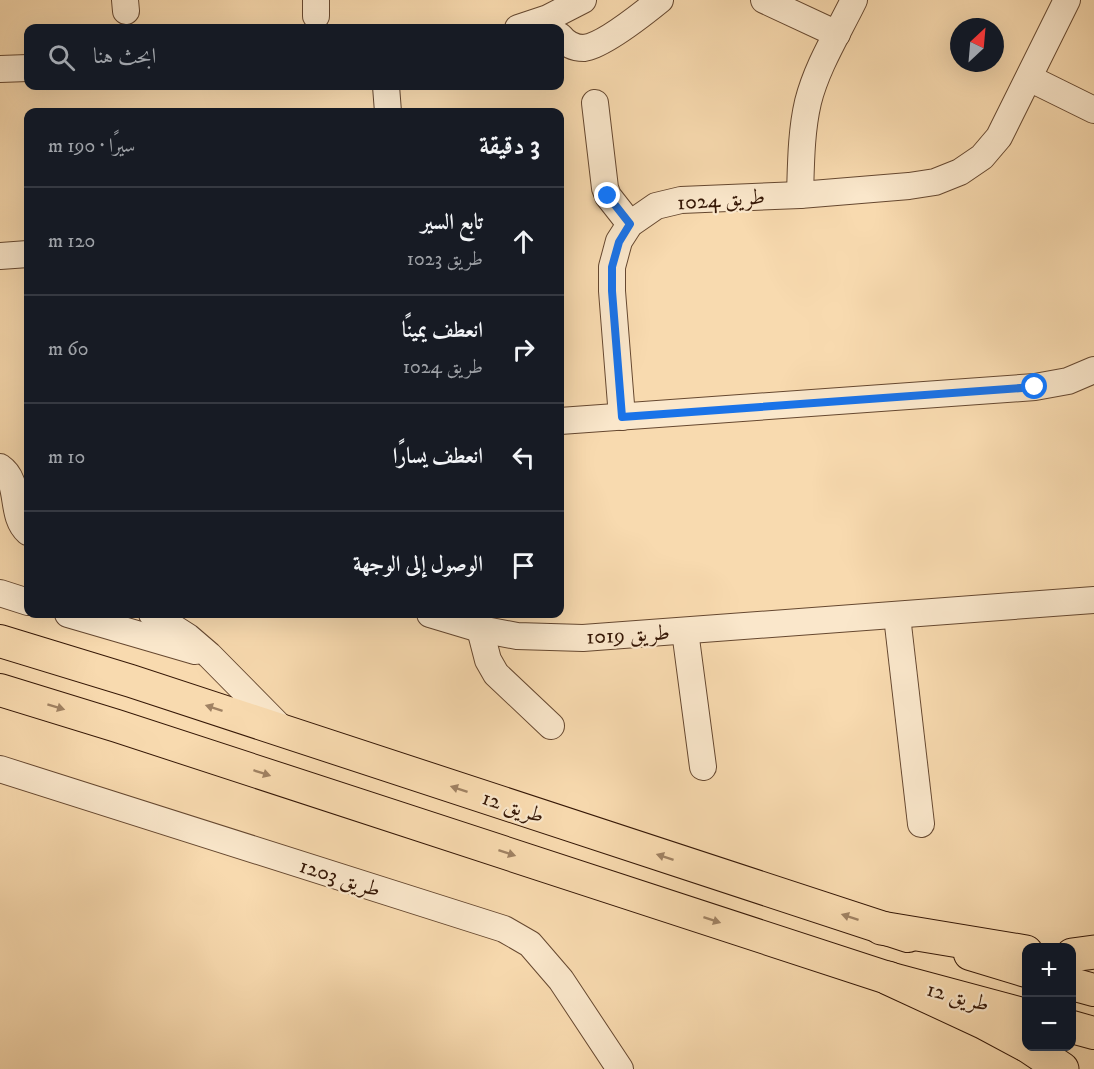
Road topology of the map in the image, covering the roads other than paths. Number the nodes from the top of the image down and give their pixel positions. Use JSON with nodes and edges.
{"nodes":[{"id":1,"x":583,"y":0,"type":"edge"},
{"id":2,"x":660,"y":0,"type":"edge"},
{"id":3,"x":764,"y":0,"type":"edge"},
{"id":4,"x":854,"y":0,"type":"edge"},
{"id":5,"x":1067,"y":0,"type":"edge"},
{"id":6,"x":557,"y":24,"type":"edge"},
{"id":7,"x":837,"y":34,"type":"junction"},
{"id":8,"x":564,"y":38,"type":"edge"},
{"id":9,"x":24,"y":68,"type":"edge"},
{"id":10,"x":0,"y":69,"type":"edge"},
{"id":11,"x":1029,"y":78,"type":"junction"},
{"id":12,"x":386,"y":90,"type":"edge"},
{"id":13,"x":594,"y":103,"type":"dead end"},
{"id":14,"x":388,"y":108,"type":"edge"},
{"id":15,"x":1094,"y":110,"type":"edge"},
{"id":16,"x":800,"y":195,"type":"junction"},
{"id":17,"x":630,"y":224,"type":"junction"},
{"id":18,"x":24,"y":254,"type":"edge"},
{"id":19,"x":0,"y":256,"type":"edge"},
{"id":20,"x":1094,"y":370,"type":"edge"},
{"id":21,"x":622,"y":417,"type":"junction"},
{"id":22,"x":564,"y":421,"type":"edge"},
{"id":23,"x":0,"y":467,"type":"edge"},
{"id":24,"x":24,"y":526,"type":"edge"},
{"id":25,"x":0,"y":593,"type":"edge"},
{"id":26,"x":1094,"y":600,"type":"edge"},
{"id":27,"x":24,"y":601,"type":"edge"},
{"id":28,"x":897,"y":616,"type":"junction"},
{"id":29,"x":82,"y":618,"type":"edge"},
{"id":30,"x":159,"y":618,"type":"edge"},
{"id":31,"x":443,"y":618,"type":"edge"},
{"id":32,"x":480,"y":629,"type":"junction"},
{"id":33,"x":686,"y":631,"type":"junction"},
{"id":34,"x":0,"y":641,"type":"edge"},
{"id":35,"x":209,"y":655,"type":"junction"},
{"id":36,"x":0,"y":690,"type":"edge"},
{"id":37,"x":551,"y":726,"type":"dead end"},
{"id":38,"x":284,"y":732,"type":"junction"},
{"id":39,"x":703,"y":767,"type":"dead end"},
{"id":40,"x":0,"y":770,"type":"edge"},
{"id":41,"x":921,"y":824,"type":"dead end"},
{"id":42,"x":881,"y":928,"type":"junction"},
{"id":43,"x":1022,"y":951,"type":"edge"},
{"id":44,"x":1094,"y":952,"type":"edge"},
{"id":45,"x":1076,"y":954,"type":"edge"},
{"id":46,"x":1022,"y":970,"type":"edge"},
{"id":47,"x":888,"y":978,"type":"junction"},
{"id":48,"x":1076,"y":985,"type":"edge"},
{"id":49,"x":1094,"y":990,"type":"edge"},
{"id":50,"x":1022,"y":1014,"type":"edge"},
{"id":51,"x":1076,"y":1028,"type":"edge"},
{"id":52,"x":1094,"y":1033,"type":"edge"},
{"id":53,"x":1022,"y":1043,"type":"edge"},
{"id":54,"x":1035,"y":1051,"type":"edge"},
{"id":55,"x":620,"y":1069,"type":"edge"},
{"id":56,"x":1062,"y":1069,"type":"edge"}],
"edges":[{"from":1,"to":6,"type":"street"},
{"from":2,"to":8,"type":"street"},
{"from":3,"to":7,"type":"street"},
{"from":4,"to":7,"type":"street"},
{"from":5,"to":11,"type":"street","name":"طريق 1024"},
{"from":7,"to":16,"type":"street"},
{"from":9,"to":10,"type":"street"},
{"from":11,"to":15,"type":"street"},
{"from":11,"to":16,"type":"street","name":"طريق 1024"},
{"from":12,"to":14,"type":"street"},
{"from":13,"to":17,"type":"street"},
{"from":16,"to":17,"type":"street","name":"طريق 1024"},
{"from":17,"to":21,"type":"street","name":"طريق 1024"},
{"from":18,"to":19,"type":"street"},
{"from":20,"to":21,"type":"street"},
{"from":21,"to":22,"type":"street"},
{"from":23,"to":24,"type":"street"},
{"from":25,"to":27,"type":"street"},
{"from":26,"to":28,"type":"street","name":"طريق 1019"},
{"from":28,"to":33,"type":"street","name":"طريق 1019"},
{"from":28,"to":41,"type":"street"},
{"from":29,"to":35,"type":"street"},
{"from":30,"to":35,"type":"street"},
{"from":31,"to":32,"type":"street","name":"طريق 1019"},
{"from":32,"to":33,"type":"street","name":"طريق 1019"},
{"from":32,"to":37,"type":"street"},
{"from":33,"to":39,"type":"street","name":"طريق 1019"},
{"from":38,"to":34,"type":"main road","name":"طريق 12","one_way":true},
{"from":35,"to":38,"type":"street"},
{"from":36,"to":47,"type":"main road","name":"طريق 12","one_way":true},
{"from":42,"to":38,"type":"main road","name":"طريق 12","one_way":true},
{"from":40,"to":55,"type":"street","name":"طريق 1203"},
{"from":42,"to":43,"type":"highway"},
{"from":42,"to":46,"type":"main road","name":"طريق 12"},
{"from":44,"to":45,"type":"highway"},
{"from":47,"to":50,"type":"main road","name":"طريق 12"},
{"from":47,"to":53,"type":"highway"},
{"from":48,"to":49,"type":"main road"},
{"from":51,"to":52,"type":"main road"},
{"from":54,"to":56,"type":"highway"}]}
